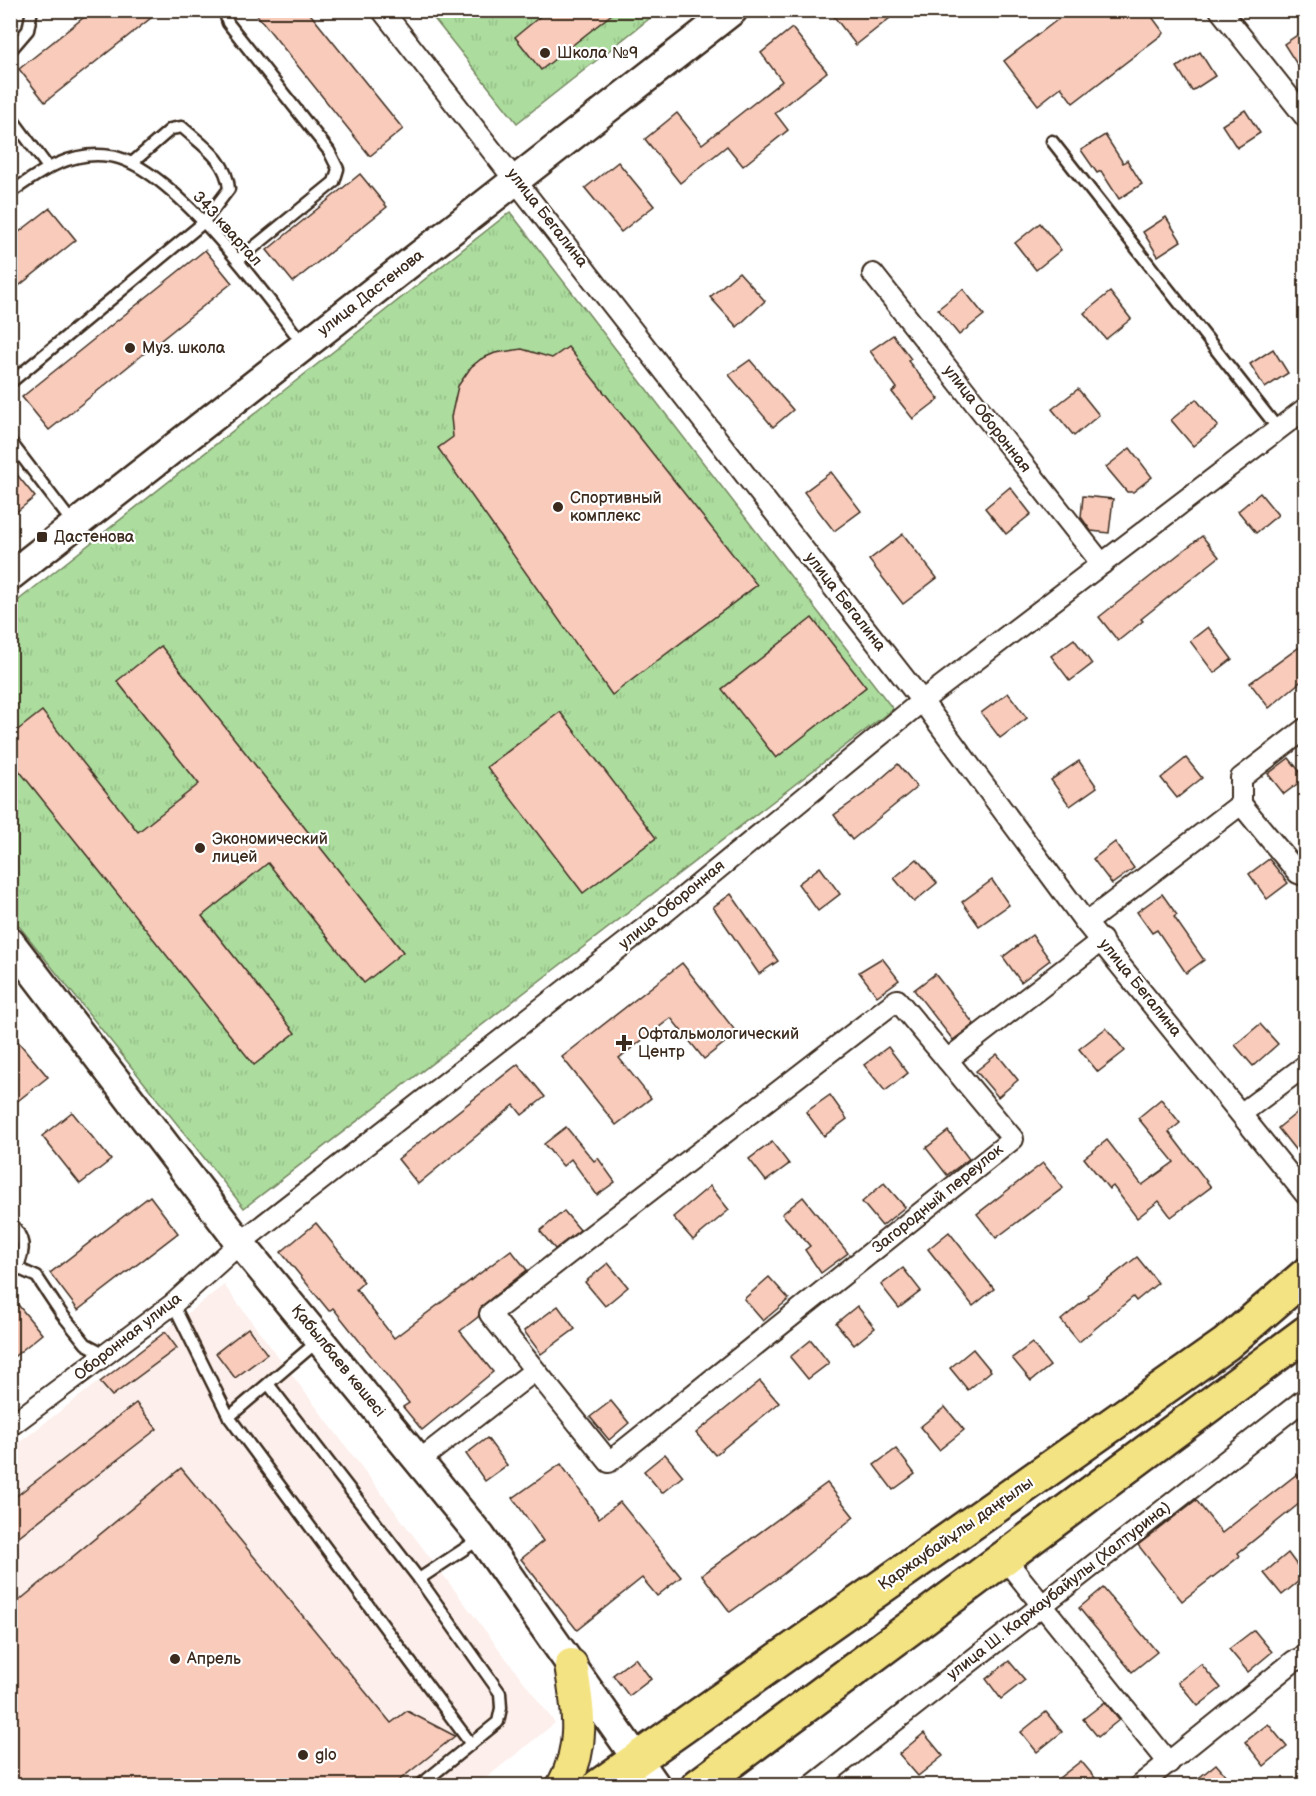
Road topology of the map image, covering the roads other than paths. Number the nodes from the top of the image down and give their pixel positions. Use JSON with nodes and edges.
{"nodes":[{"id":1,"x":32,"y":10,"type":"edge"},
{"id":2,"x":224,"y":10,"type":"edge"},
{"id":3,"x":382,"y":10,"type":"edge"},
{"id":4,"x":732,"y":10,"type":"edge"},
{"id":5,"x":1220,"y":10,"type":"edge"},
{"id":6,"x":10,"y":51,"type":"edge"},
{"id":7,"x":10,"y":116,"type":"edge"},
{"id":8,"x":1305,"y":118,"type":"edge"},
{"id":9,"x":1052,"y":141,"type":"dead end"},
{"id":10,"x":132,"y":163,"type":"junction"},
{"id":11,"x":47,"y":166,"type":"junction"},
{"id":12,"x":516,"y":179,"type":"junction"},
{"id":13,"x":10,"y":193,"type":"edge"},
{"id":14,"x":203,"y":223,"type":"junction"},
{"id":15,"x":238,"y":260,"type":"junction"},
{"id":16,"x":873,"y":274,"type":"dead end"},
{"id":17,"x":304,"y":346,"type":"junction"},
{"id":18,"x":10,"y":383,"type":"edge"},
{"id":19,"x":1305,"y":408,"type":"edge"},
{"id":20,"x":1279,"y":430,"type":"junction"},
{"id":21,"x":12,"y":447,"type":"edge"},
{"id":22,"x":75,"y":526,"type":"junction"},
{"id":23,"x":1102,"y":564,"type":"junction"},
{"id":24,"x":10,"y":576,"type":"edge"},
{"id":25,"x":922,"y":701,"type":"junction"},
{"id":26,"x":1305,"y":728,"type":"edge"},
{"id":27,"x":1241,"y":804,"type":"junction"},
{"id":28,"x":1305,"y":876,"type":"edge"},
{"id":29,"x":1086,"y":923,"type":"junction"},
{"id":30,"x":1102,"y":940,"type":"junction"},
{"id":31,"x":10,"y":942,"type":"edge"},
{"id":32,"x":947,"y":1060,"type":"junction"},
{"id":33,"x":1305,"y":1065,"type":"edge"},
{"id":34,"x":1242,"y":1113,"type":"junction"},
{"id":35,"x":1305,"y":1195,"type":"edge"},
{"id":36,"x":10,"y":1222,"type":"edge"},
{"id":37,"x":240,"y":1243,"type":"junction"},
{"id":38,"x":14,"y":1270,"type":"edge"},
{"id":39,"x":1305,"y":1275,"type":"edge"},
{"id":40,"x":173,"y":1304,"type":"junction"},
{"id":41,"x":1305,"y":1334,"type":"edge"},
{"id":42,"x":320,"y":1339,"type":"junction"},
{"id":43,"x":107,"y":1354,"type":"junction"},
{"id":44,"x":534,"y":1371,"type":"junction"},
{"id":45,"x":269,"y":1385,"type":"junction"},
{"id":46,"x":1305,"y":1398,"type":"edge"},
{"id":47,"x":229,"y":1417,"type":"junction"},
{"id":48,"x":10,"y":1426,"type":"edge"},
{"id":49,"x":420,"y":1460,"type":"junction"},
{"id":50,"x":481,"y":1537,"type":"junction"},
{"id":51,"x":1005,"y":1559,"type":"junction"},
{"id":52,"x":419,"y":1579,"type":"junction"},
{"id":53,"x":1042,"y":1605,"type":"junction"},
{"id":54,"x":1305,"y":1656,"type":"edge"},
{"id":55,"x":571,"y":1665,"type":"junction"},
{"id":56,"x":471,"y":1744,"type":"junction"},
{"id":57,"x":637,"y":1759,"type":"junction"},
{"id":58,"x":1168,"y":1763,"type":"junction"},
{"id":59,"x":420,"y":1785,"type":"edge"},
{"id":60,"x":563,"y":1785,"type":"edge"},
{"id":61,"x":599,"y":1785,"type":"edge"},
{"id":62,"x":656,"y":1785,"type":"edge"},
{"id":63,"x":698,"y":1785,"type":"edge"},
{"id":64,"x":812,"y":1785,"type":"edge"},
{"id":65,"x":1139,"y":1785,"type":"edge"}],
"edges":[{"from":1,"to":6,"type":"lane"},
{"from":2,"to":15,"type":"lane"},
{"from":3,"to":12,"type":"street","name":"улица Бегалина"},
{"from":4,"to":12,"type":"main road","name":"улица Дастенова"},
{"from":5,"to":8,"type":"street"},
{"from":7,"to":11,"type":"lane"},
{"from":9,"to":20,"type":"lane"},
{"from":10,"to":11,"type":"lane","name":"343 квартал"},
{"from":10,"to":14,"type":"lane","name":"343 квартал"},
{"from":10,"to":14,"type":"lane"},
{"from":11,"to":13,"type":"lane","name":"343 квартал"},
{"from":12,"to":17,"type":"main road","name":"улица Дастенова"},
{"from":12,"to":25,"type":"street","name":"улица Бегалина"},
{"from":14,"to":15,"type":"lane","name":"343 квартал"},
{"from":14,"to":18,"type":"lane"},
{"from":15,"to":17,"type":"lane","name":"343 квартал"},
{"from":16,"to":23,"type":"street","name":"улица Оборонная"},
{"from":17,"to":22,"type":"main road","name":"улица Дастенова"},
{"from":19,"to":20,"type":"street","name":"улица Оборонная"},
{"from":20,"to":23,"type":"street","name":"улица Оборонная"},
{"from":21,"to":22,"type":"lane"},
{"from":22,"to":24,"type":"main road","name":"улица Дастенова"},
{"from":23,"to":25,"type":"street","name":"улица Оборонная"},
{"from":25,"to":29,"type":"street","name":"улица Бегалина"},
{"from":25,"to":37,"type":"street","name":"улица Оборонная"},
{"from":26,"to":27,"type":"street"},
{"from":27,"to":28,"type":"street"},
{"from":27,"to":29,"type":"street"},
{"from":29,"to":30,"type":"street","name":"улица Бегалина"},
{"from":30,"to":32,"type":"street"},
{"from":30,"to":34,"type":"street","name":"улица Бегалина"},
{"from":31,"to":37,"type":"main road","name":"Қабылбаев көшесі"},
{"from":32,"to":44,"type":"street","name":"Загородный переулок"},
{"from":32,"to":44,"type":"street","name":"Загородный переулок"},
{"from":33,"to":34,"type":"street"},
{"from":34,"to":35,"type":"street","name":"улица Бегалина"},
{"from":36,"to":38,"type":"lane"},
{"from":37,"to":40,"type":"street","name":"Оборонная улица"},
{"from":37,"to":42,"type":"main road","name":"Қабылбаев көшесі"},
{"from":38,"to":43,"type":"lane"},
{"from":39,"to":57,"type":"highway","name":"Қаржаубайұлы даңғылы"},
{"from":40,"to":43,"type":"street","name":"Оборонная улица"},
{"from":40,"to":47,"type":"lane"},
{"from":41,"to":51,"type":"highway"},
{"from":42,"to":45,"type":"lane"},
{"from":42,"to":49,"type":"main road","name":"Қабылбаев көшесі"},
{"from":43,"to":48,"type":"street","name":"Оборонная улица"},
{"from":44,"to":49,"type":"street"},
{"from":45,"to":47,"type":"lane"},
{"from":45,"to":52,"type":"lane"},
{"from":46,"to":53,"type":"street","name":"улица Ш. Каржаубайулы (Халтурина)"},
{"from":47,"to":56,"type":"lane"},
{"from":49,"to":50,"type":"main road","name":"Қабылбаев көшесі"},
{"from":50,"to":52,"type":"lane"},
{"from":50,"to":55,"type":"main road","name":"Қабылбаев көшесі"},
{"from":51,"to":53,"type":"street"},
{"from":51,"to":63,"type":"highway"},
{"from":52,"to":56,"type":"lane"},
{"from":53,"to":58,"type":"street"},
{"from":53,"to":64,"type":"street","name":"улица Ш. Каржаубайулы (Халтурина)"},
{"from":54,"to":58,"type":"street"},
{"from":55,"to":57,"type":"main road","name":"Қабылбаев көшесі"},
{"from":55,"to":60,"type":"main road"},
{"from":56,"to":59,"type":"lane"},
{"from":57,"to":61,"type":"highway","name":"Қаржаубайұлы даңғылы"},
{"from":57,"to":62,"type":"main road","name":"Қабылбаев көшесі"},
{"from":58,"to":65,"type":"street"}]}
